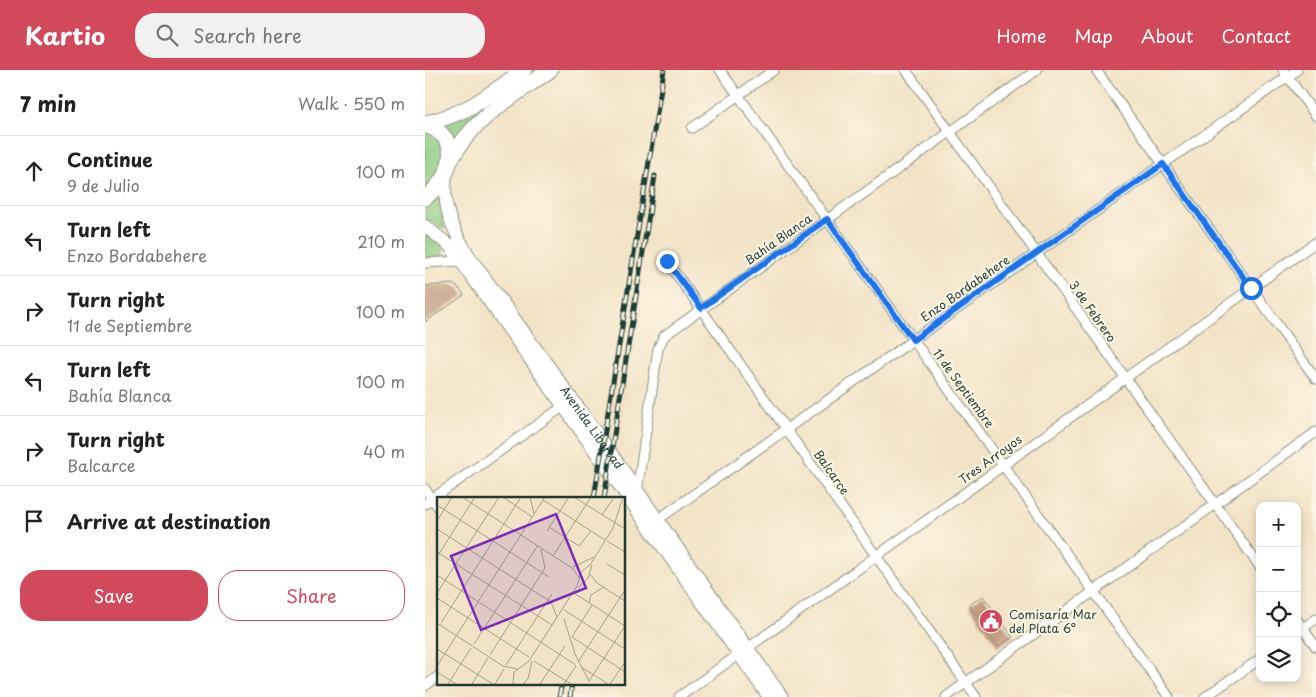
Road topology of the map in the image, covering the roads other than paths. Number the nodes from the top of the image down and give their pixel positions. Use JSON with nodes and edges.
{"nodes":[{"id":1,"x":524,"y":70,"type":"edge"},
{"id":2,"x":550,"y":70,"type":"edge"},
{"id":3,"x":721,"y":70,"type":"edge"},
{"id":4,"x":775,"y":70,"type":"edge"},
{"id":5,"x":906,"y":70,"type":"edge"},
{"id":6,"x":1037,"y":70,"type":"edge"},
{"id":7,"x":1096,"y":70,"type":"edge"},
{"id":8,"x":1297,"y":70,"type":"edge"},
{"id":9,"x":1285,"y":73,"type":"edge"},
{"id":10,"x":738,"y":96,"type":"junction"},
{"id":11,"x":1316,"y":116,"type":"edge"},
{"id":12,"x":425,"y":124,"type":"edge"},
{"id":13,"x":692,"y":128,"type":"dead end"},
{"id":14,"x":949,"y":130,"type":"junction"},
{"id":15,"x":1163,"y":164,"type":"junction"},
{"id":16,"x":448,"y":166,"type":"junction"},
{"id":17,"x":425,"y":198,"type":"edge"},
{"id":18,"x":827,"y":219,"type":"junction"},
{"id":19,"x":425,"y":226,"type":"edge"},
{"id":20,"x":1316,"y":242,"type":"edge"},
{"id":21,"x":1037,"y":253,"type":"junction"},
{"id":22,"x":460,"y":261,"type":"junction"},
{"id":23,"x":667,"y":261,"type":"dead end"},
{"id":24,"x":425,"y":263,"type":"edge"},
{"id":25,"x":1251,"y":288,"type":"junction"},
{"id":26,"x":701,"y":308,"type":"junction"},
{"id":27,"x":913,"y":340,"type":"junction"},
{"id":28,"x":1125,"y":378,"type":"junction"},
{"id":29,"x":1316,"y":379,"type":"edge"},
{"id":30,"x":568,"y":403,"type":"junction"},
{"id":31,"x":786,"y":429,"type":"junction"},
{"id":32,"x":1316,"y":432,"type":"edge"},
{"id":33,"x":1003,"y":465,"type":"junction"},
{"id":34,"x":425,"y":489,"type":"edge"},
{"id":35,"x":637,"y":492,"type":"junction"},
{"id":36,"x":429,"y":502,"type":"edge"},
{"id":37,"x":1215,"y":504,"type":"junction"},
{"id":38,"x":653,"y":524,"type":"junction"},
{"id":39,"x":876,"y":556,"type":"junction"},
{"id":40,"x":1256,"y":561,"type":"edge"},
{"id":41,"x":1093,"y":592,"type":"junction"},
{"id":42,"x":1316,"y":619,"type":"edge"},
{"id":43,"x":1301,"y":626,"type":"edge"},
{"id":44,"x":1301,"y":629,"type":"edge"},
{"id":45,"x":1316,"y":647,"type":"edge"},
{"id":46,"x":743,"y":651,"type":"junction"},
{"id":47,"x":1256,"y":661,"type":"edge"},
{"id":48,"x":437,"y":677,"type":"edge"},
{"id":49,"x":966,"y":683,"type":"junction"},
{"id":50,"x":425,"y":686,"type":"edge"},
{"id":51,"x":679,"y":697,"type":"edge"},
{"id":52,"x":769,"y":697,"type":"edge"},
{"id":53,"x":782,"y":697,"type":"edge"},
{"id":54,"x":946,"y":697,"type":"edge"},
{"id":55,"x":976,"y":697,"type":"edge"},
{"id":56,"x":1169,"y":697,"type":"edge"},
{"id":57,"x":1205,"y":697,"type":"edge"}],
"edges":[{"from":1,"to":12,"type":"highway"},
{"from":2,"to":16,"type":"highway"},
{"from":3,"to":10,"type":"street","name":"11 de Septiembre"},
{"from":4,"to":10,"type":"street"},
{"from":5,"to":14,"type":"street","name":"3 de Febrero"},
{"from":6,"to":14,"type":"street","name":"Bahía Blanca"},
{"from":7,"to":15,"type":"street"},
{"from":8,"to":9,"type":"street","name":"Enzo Bordabehere"},
{"from":9,"to":11,"type":"street"},
{"from":9,"to":15,"type":"street","name":"Enzo Bordabehere"},
{"from":10,"to":13,"type":"street"},
{"from":10,"to":18,"type":"street","name":"11 de Septiembre"},
{"from":12,"to":16,"type":"highway"},
{"from":14,"to":18,"type":"street","name":"Bahía Blanca"},
{"from":14,"to":21,"type":"street","name":"3 de Febrero"},
{"from":15,"to":21,"type":"street","name":"Enzo Bordabehere"},
{"from":15,"to":25,"type":"street"},
{"from":16,"to":17,"type":"highway"},
{"from":16,"to":30,"type":"main road","name":"Avenida Libertad"},
{"from":18,"to":26,"type":"street","name":"Bahía Blanca"},
{"from":18,"to":27,"type":"street","name":"11 de Septiembre"},
{"from":19,"to":22,"type":"main road","name":"Avenida Libertad"},
{"from":20,"to":25,"type":"street","name":"Tres Arroyos"},
{"from":21,"to":27,"type":"street","name":"Enzo Bordabehere"},
{"from":21,"to":28,"type":"street","name":"3 de Febrero"},
{"from":22,"to":24,"type":"street"},
{"from":22,"to":30,"type":"main road","name":"Avenida Libertad"},
{"from":23,"to":26,"type":"street","name":"Balcarce"},
{"from":25,"to":28,"type":"street","name":"Tres Arroyos"},
{"from":25,"to":29,"type":"street"},
{"from":26,"to":31,"type":"street","name":"Balcarce"},
{"from":26,"to":35,"type":"street","name":"Bahía Blanca"},
{"from":27,"to":31,"type":"street","name":"Enzo Bordabehere"},
{"from":27,"to":33,"type":"street","name":"11 de Septiembre"},
{"from":28,"to":33,"type":"street","name":"Tres Arroyos"},
{"from":28,"to":37,"type":"street","name":"3 de Febrero"},
{"from":30,"to":35,"type":"main road","name":"Avenida Libertad"},
{"from":30,"to":36,"type":"street"},
{"from":30,"to":38,"type":"main road","name":"Avenida Libertad"},
{"from":31,"to":38,"type":"street","name":"Enzo Bordabehere"},
{"from":31,"to":39,"type":"street","name":"Balcarce"},
{"from":32,"to":37,"type":"street"},
{"from":33,"to":39,"type":"street","name":"Tres Arroyos"},
{"from":33,"to":41,"type":"street","name":"11 de Septiembre"},
{"from":34,"to":36,"type":"street"},
{"from":35,"to":38,"type":"main road","name":"Avenida Libertad"},
{"from":37,"to":40,"type":"street","name":"3 de Febrero"},
{"from":37,"to":41,"type":"street"},
{"from":38,"to":46,"type":"main road","name":"Avenida Libertad"},
{"from":39,"to":46,"type":"street","name":"Tres Arroyos"},
{"from":39,"to":49,"type":"street","name":"Balcarce"},
{"from":41,"to":49,"type":"street"},
{"from":41,"to":56,"type":"street","name":"11 de Septiembre"},
{"from":42,"to":43,"type":"street"},
{"from":44,"to":45,"type":"street"},
{"from":46,"to":51,"type":"street","name":"Tres Arroyos"},
{"from":46,"to":52,"type":"main road","name":"Avenida Libertad"},
{"from":46,"to":53,"type":"main road","name":"Avenida Libertad"},
{"from":47,"to":57,"type":"street"},
{"from":48,"to":50,"type":"street"},
{"from":49,"to":54,"type":"street"},
{"from":49,"to":55,"type":"street","name":"Balcarce"}]}
